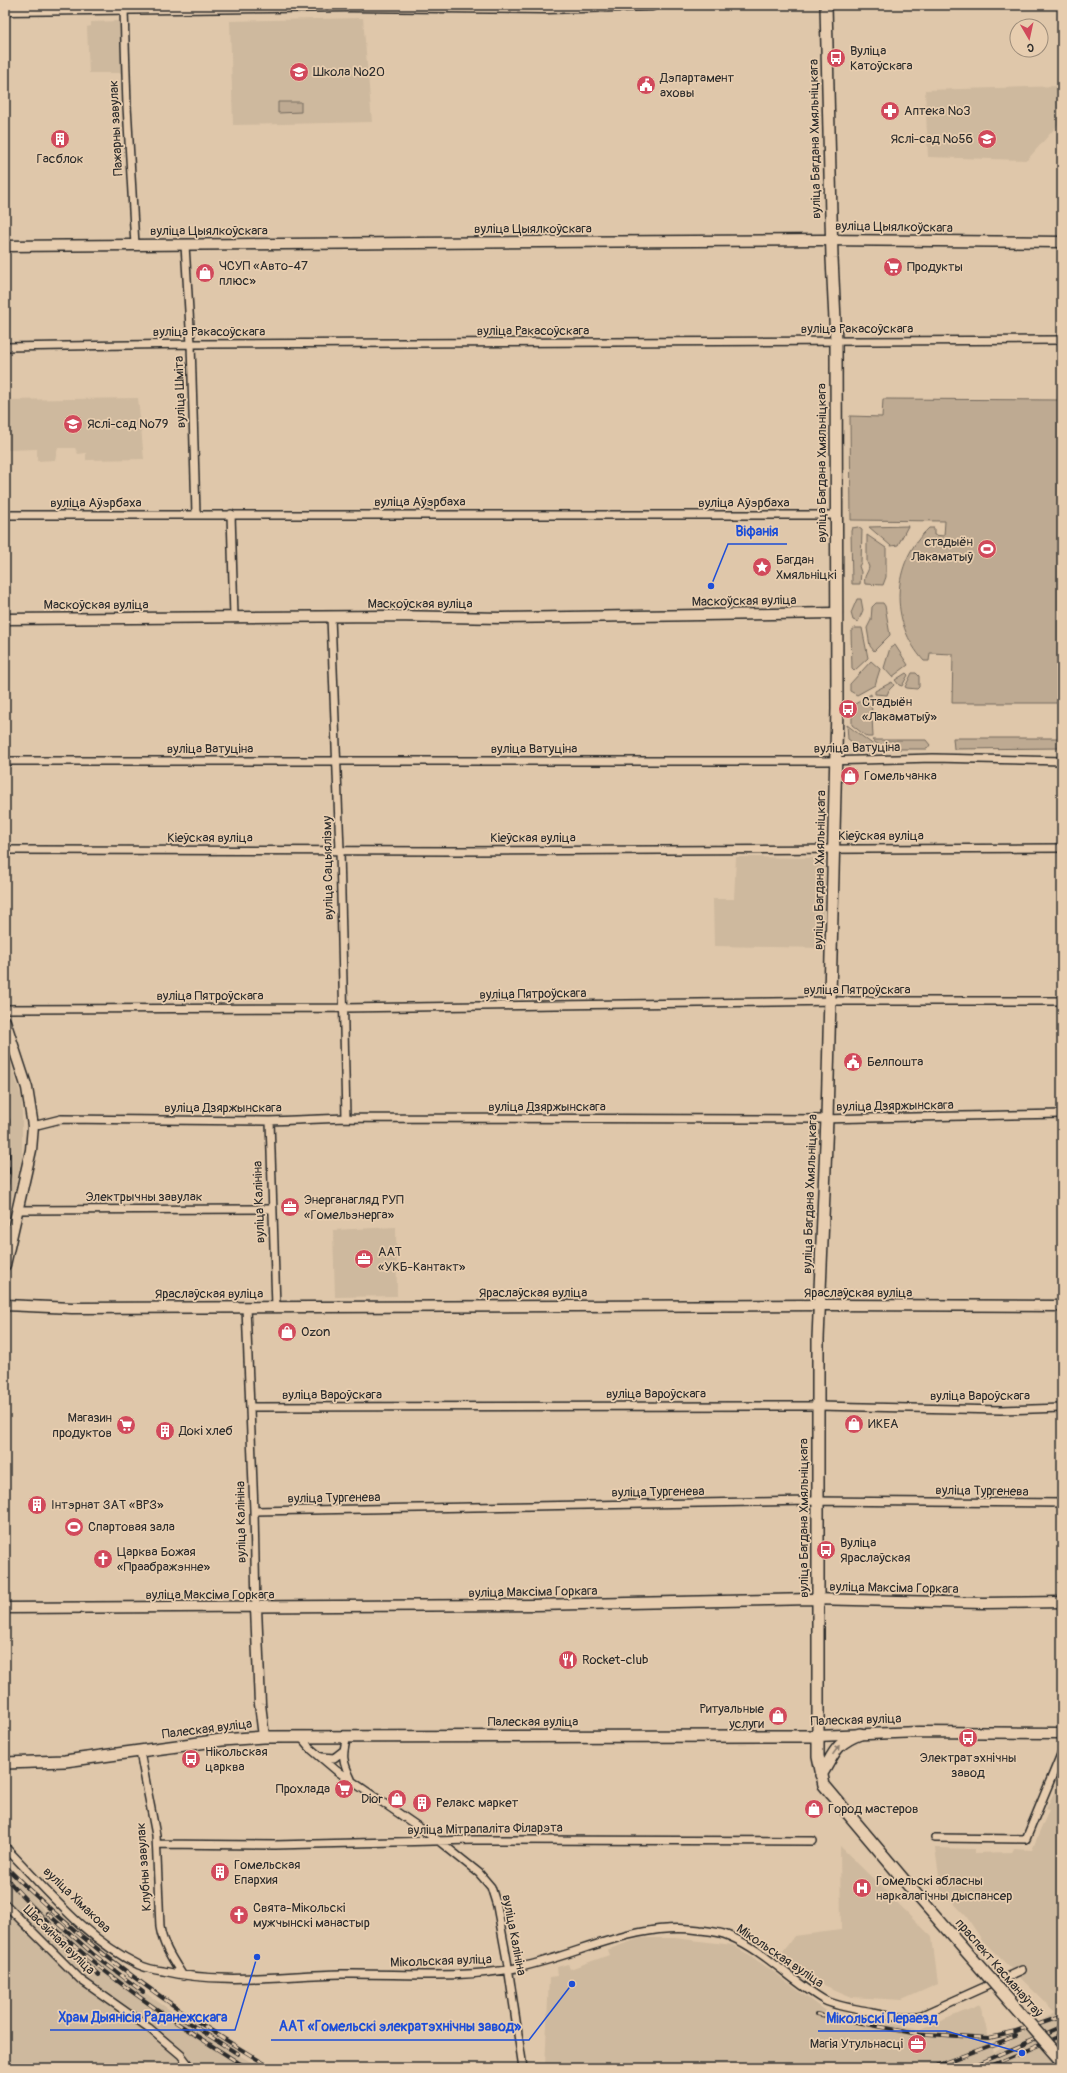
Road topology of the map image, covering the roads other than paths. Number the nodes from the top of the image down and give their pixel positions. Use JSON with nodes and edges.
{"nodes":[{"id":1,"x":652,"y":5,"type":"edge"},
{"id":2,"x":826,"y":5,"type":"edge"},
{"id":3,"x":177,"y":6,"type":"edge"},
{"id":4,"x":5,"y":10,"type":"edge"},
{"id":5,"x":124,"y":10,"type":"junction"},
{"id":6,"x":832,"y":240,"type":"junction"},
{"id":7,"x":1062,"y":242,"type":"edge"},
{"id":8,"x":135,"y":245,"type":"junction"},
{"id":9,"x":185,"y":245,"type":"junction"},
{"id":10,"x":5,"y":246,"type":"edge"},
{"id":11,"x":1062,"y":340,"type":"edge"},
{"id":12,"x":836,"y":341,"type":"junction"},
{"id":13,"x":191,"y":344,"type":"junction"},
{"id":14,"x":5,"y":347,"type":"edge"},
{"id":15,"x":196,"y":514,"type":"junction"},
{"id":16,"x":231,"y":514,"type":"junction"},
{"id":17,"x":5,"y":515,"type":"edge"},
{"id":18,"x":835,"y":515,"type":"junction"},
{"id":19,"x":836,"y":613,"type":"junction"},
{"id":20,"x":234,"y":617,"type":"junction"},
{"id":21,"x":331,"y":617,"type":"junction"},
{"id":22,"x":5,"y":619,"type":"edge"},
{"id":23,"x":5,"y":761,"type":"edge"},
{"id":24,"x":836,"y":761,"type":"junction"},
{"id":25,"x":1062,"y":761,"type":"edge"},
{"id":26,"x":336,"y":762,"type":"junction"},
{"id":27,"x":834,"y":848,"type":"junction"},
{"id":28,"x":1062,"y":848,"type":"edge"},
{"id":29,"x":5,"y":850,"type":"edge"},
{"id":30,"x":340,"y":850,"type":"junction"},
{"id":31,"x":1062,"y":1001,"type":"edge"},
{"id":32,"x":830,"y":1002,"type":"junction"},
{"id":33,"x":343,"y":1008,"type":"junction"},
{"id":34,"x":5,"y":1009,"type":"edge"},
{"id":35,"x":5,"y":1021,"type":"edge"},
{"id":36,"x":1062,"y":1114,"type":"edge"},
{"id":37,"x":346,"y":1118,"type":"junction"},
{"id":38,"x":826,"y":1119,"type":"junction"},
{"id":39,"x":270,"y":1121,"type":"junction"},
{"id":40,"x":33,"y":1126,"type":"junction"},
{"id":41,"x":272,"y":1209,"type":"junction"},
{"id":42,"x":17,"y":1210,"type":"junction"},
{"id":43,"x":5,"y":1265,"type":"edge"},
{"id":44,"x":5,"y":1305,"type":"edge"},
{"id":45,"x":820,"y":1305,"type":"junction"},
{"id":46,"x":276,"y":1306,"type":"junction"},
{"id":47,"x":1062,"y":1306,"type":"edge"},
{"id":48,"x":246,"y":1307,"type":"junction"},
{"id":49,"x":818,"y":1406,"type":"junction"},
{"id":50,"x":250,"y":1408,"type":"junction"},
{"id":51,"x":1062,"y":1408,"type":"edge"},
{"id":52,"x":818,"y":1502,"type":"junction"},
{"id":53,"x":1062,"y":1504,"type":"edge"},
{"id":54,"x":254,"y":1511,"type":"junction"},
{"id":55,"x":819,"y":1600,"type":"junction"},
{"id":56,"x":1062,"y":1602,"type":"edge"},
{"id":57,"x":5,"y":1608,"type":"edge"},
{"id":58,"x":256,"y":1608,"type":"junction"},
{"id":59,"x":1062,"y":1733,"type":"edge"},
{"id":60,"x":860,"y":1734,"type":"junction"},
{"id":61,"x":300,"y":1736,"type":"junction"},
{"id":62,"x":347,"y":1736,"type":"junction"},
{"id":63,"x":817,"y":1736,"type":"junction"},
{"id":64,"x":264,"y":1737,"type":"junction"},
{"id":65,"x":342,"y":1751,"type":"junction"},
{"id":66,"x":140,"y":1752,"type":"junction"},
{"id":67,"x":1062,"y":1752,"type":"edge"},
{"id":68,"x":322,"y":1757,"type":"junction"},
{"id":69,"x":5,"y":1763,"type":"edge"},
{"id":70,"x":821,"y":1775,"type":"junction"},
{"id":71,"x":351,"y":1779,"type":"junction"},
{"id":72,"x":936,"y":1838,"type":"dead end"},
{"id":73,"x":439,"y":1841,"type":"junction"},
{"id":74,"x":813,"y":1841,"type":"dead end"},
{"id":75,"x":157,"y":1844,"type":"junction"},
{"id":76,"x":5,"y":1847,"type":"edge"},
{"id":77,"x":5,"y":1904,"type":"edge"},
{"id":78,"x":508,"y":1970,"type":"junction"},
{"id":79,"x":1022,"y":1970,"type":"dead end"},
{"id":80,"x":183,"y":1976,"type":"junction"},
{"id":81,"x":1062,"y":2061,"type":"edge"},
{"id":82,"x":191,"y":2068,"type":"edge"},
{"id":83,"x":523,"y":2068,"type":"edge"}],
"edges":[{"from":1,"to":3,"type":"street"},
{"from":2,"to":6,"type":"main road","name":"вуліца Багдана Хмяльніцкага"},
{"from":3,"to":5,"type":"street"},
{"from":4,"to":5,"type":"street"},
{"from":5,"to":8,"type":"street","name":"Пажарны завулак"},
{"from":6,"to":7,"type":"street","name":"вуліца Цыялкоўскага"},
{"from":6,"to":9,"type":"street","name":"вуліца Цыялкоўскага"},
{"from":6,"to":12,"type":"main road","name":"вуліца Багдана Хмяльніцкага"},
{"from":8,"to":9,"type":"street","name":"вуліца Цыялкоўскага"},
{"from":8,"to":10,"type":"street","name":"вуліца Цыялкоўскага"},
{"from":9,"to":13,"type":"street","name":"вуліца Шміта"},
{"from":11,"to":12,"type":"street","name":"вуліца Ракасоўскага"},
{"from":12,"to":13,"type":"street","name":"вуліца Ракасоўскага"},
{"from":12,"to":18,"type":"main road","name":"вуліца Багдана Хмяльніцкага"},
{"from":13,"to":14,"type":"street","name":"вуліца Ракасоўскага"},
{"from":13,"to":15,"type":"street","name":"вуліца Шміта"},
{"from":15,"to":16,"type":"street","name":"вуліца Аўэрбаха"},
{"from":15,"to":17,"type":"street","name":"вуліца Аўэрбаха"},
{"from":16,"to":18,"type":"street","name":"вуліца Аўэрбаха"},
{"from":16,"to":20,"type":"street"},
{"from":18,"to":19,"type":"main road","name":"вуліца Багдана Хмяльніцкага"},
{"from":19,"to":21,"type":"street","name":"Маскоўская вуліца"},
{"from":19,"to":24,"type":"main road","name":"вуліца Багдана Хмяльніцкага"},
{"from":20,"to":21,"type":"street","name":"Маскоўская вуліца"},
{"from":20,"to":22,"type":"street","name":"Маскоўская вуліца"},
{"from":21,"to":26,"type":"street","name":"вуліца Сацыялізму"},
{"from":23,"to":26,"type":"street","name":"вуліца Ватуціна"},
{"from":24,"to":25,"type":"street","name":"вуліца Ватуціна"},
{"from":24,"to":26,"type":"street","name":"вуліца Ватуціна"},
{"from":24,"to":27,"type":"main road","name":"вуліца Багдана Хмяльніцкага"},
{"from":26,"to":30,"type":"street","name":"вуліца Сацыялізму"},
{"from":27,"to":28,"type":"street","name":"Кіеўская вуліца"},
{"from":27,"to":30,"type":"street","name":"Кіеўская вуліца"},
{"from":27,"to":32,"type":"main road","name":"вуліца Багдана Хмяльніцкага"},
{"from":29,"to":30,"type":"street","name":"Кіеўская вуліца"},
{"from":30,"to":33,"type":"street","name":"вуліца Сацыялізму"},
{"from":31,"to":32,"type":"street","name":"вуліца Пятроўскага"},
{"from":32,"to":33,"type":"street","name":"вуліца Пятроўскага"},
{"from":32,"to":38,"type":"main road","name":"вуліца Багдана Хмяльніцкага"},
{"from":33,"to":34,"type":"street","name":"вуліца Пятроўскага"},
{"from":33,"to":37,"type":"street","name":"вуліца Сацыялізму"},
{"from":35,"to":40,"type":"street"},
{"from":36,"to":38,"type":"street","name":"вуліца Дзяржынскага"},
{"from":37,"to":38,"type":"street","name":"вуліца Дзяржынскага"},
{"from":37,"to":39,"type":"street","name":"вуліца Дзяржынскага"},
{"from":38,"to":45,"type":"main road","name":"вуліца Багдана Хмяльніцкага"},
{"from":39,"to":40,"type":"street","name":"вуліца Дзяржынскага"},
{"from":39,"to":41,"type":"street","name":"вуліца Калініна"},
{"from":40,"to":42,"type":"street"},
{"from":41,"to":42,"type":"street","name":"Электрычны завулак"},
{"from":41,"to":46,"type":"street","name":"вуліца Калініна"},
{"from":42,"to":43,"type":"street"},
{"from":44,"to":48,"type":"street","name":"Яраслаўская вуліца"},
{"from":45,"to":46,"type":"street","name":"Яраслаўская вуліца"},
{"from":45,"to":47,"type":"street","name":"Яраслаўская вуліца"},
{"from":45,"to":49,"type":"main road","name":"вуліца Багдана Хмяльніцкага"},
{"from":46,"to":48,"type":"street","name":"Яраслаўская вуліца"},
{"from":48,"to":50,"type":"street","name":"вуліца Калініна"},
{"from":49,"to":50,"type":"street","name":"вуліца Вароўскага"},
{"from":49,"to":51,"type":"street","name":"вуліца Вароўскага"},
{"from":49,"to":52,"type":"main road","name":"вуліца Багдана Хмяльніцкага"},
{"from":50,"to":54,"type":"street","name":"вуліца Калініна"},
{"from":52,"to":53,"type":"street","name":"вуліца Тургенева"},
{"from":52,"to":54,"type":"street","name":"вуліца Тургенева"},
{"from":52,"to":55,"type":"main road","name":"вуліца Багдана Хмяльніцкага"},
{"from":54,"to":58,"type":"street","name":"вуліца Калініна"},
{"from":55,"to":56,"type":"street","name":"вуліца Максіма Горкага"},
{"from":55,"to":58,"type":"street","name":"вуліца Максіма Горкага"},
{"from":55,"to":63,"type":"main road","name":"вуліца Багдана Хмяльніцкага"},
{"from":57,"to":58,"type":"street","name":"вуліца Максіма Горкага"},
{"from":58,"to":64,"type":"street","name":"вуліца Калініна"},
{"from":59,"to":60,"type":"street","name":"Палеская вуліца"},
{"from":60,"to":63,"type":"street","name":"Палеская вуліца"},
{"from":70,"to":60,"type":"main road","one_way":true},
{"from":61,"to":62,"type":"main road","name":"Палеская вуліца"},
{"from":61,"to":64,"type":"main road","name":"Палеская вуліца"},
{"from":61,"to":68,"type":"street","name":"вуліца Калініна"},
{"from":62,"to":63,"type":"main road","name":"Палеская вуліца"},
{"from":62,"to":65,"type":"street"},
{"from":63,"to":70,"type":"main road","name":"праспект Касманаўтаў"},
{"from":64,"to":66,"type":"main road","name":"Палеская вуліца"},
{"from":65,"to":68,"type":"street"},
{"from":65,"to":71,"type":"street"},
{"from":66,"to":69,"type":"main road","name":"Палеская вуліца"},
{"from":66,"to":75,"type":"street","name":"Клубны завулак"},
{"from":67,"to":72,"type":"street"},
{"from":68,"to":71,"type":"street","name":"вуліца Калініна"},
{"from":70,"to":81,"type":"main road","name":"праспект Касманаўтаў","bridge":true},
{"from":71,"to":73,"type":"street","name":"вуліца Калініна"},
{"from":73,"to":74,"type":"street","name":"вуліца Мітрапаліта Філарэта"},
{"from":73,"to":75,"type":"street","name":"вуліца Мітрапаліта Філарэта"},
{"from":73,"to":78,"type":"street","name":"вуліца Калініна"},
{"from":75,"to":80,"type":"street","name":"Клубны завулак"},
{"from":76,"to":80,"type":"street","name":"вуліца Хімакова"},
{"from":77,"to":82,"type":"street","name":"Шасэйная вуліца"},
{"from":78,"to":79,"type":"street","name":"Мікольская вуліца"},
{"from":78,"to":80,"type":"street","name":"Мікольская вуліца"},
{"from":78,"to":83,"type":"street","name":"вуліца Калініна"}]}
